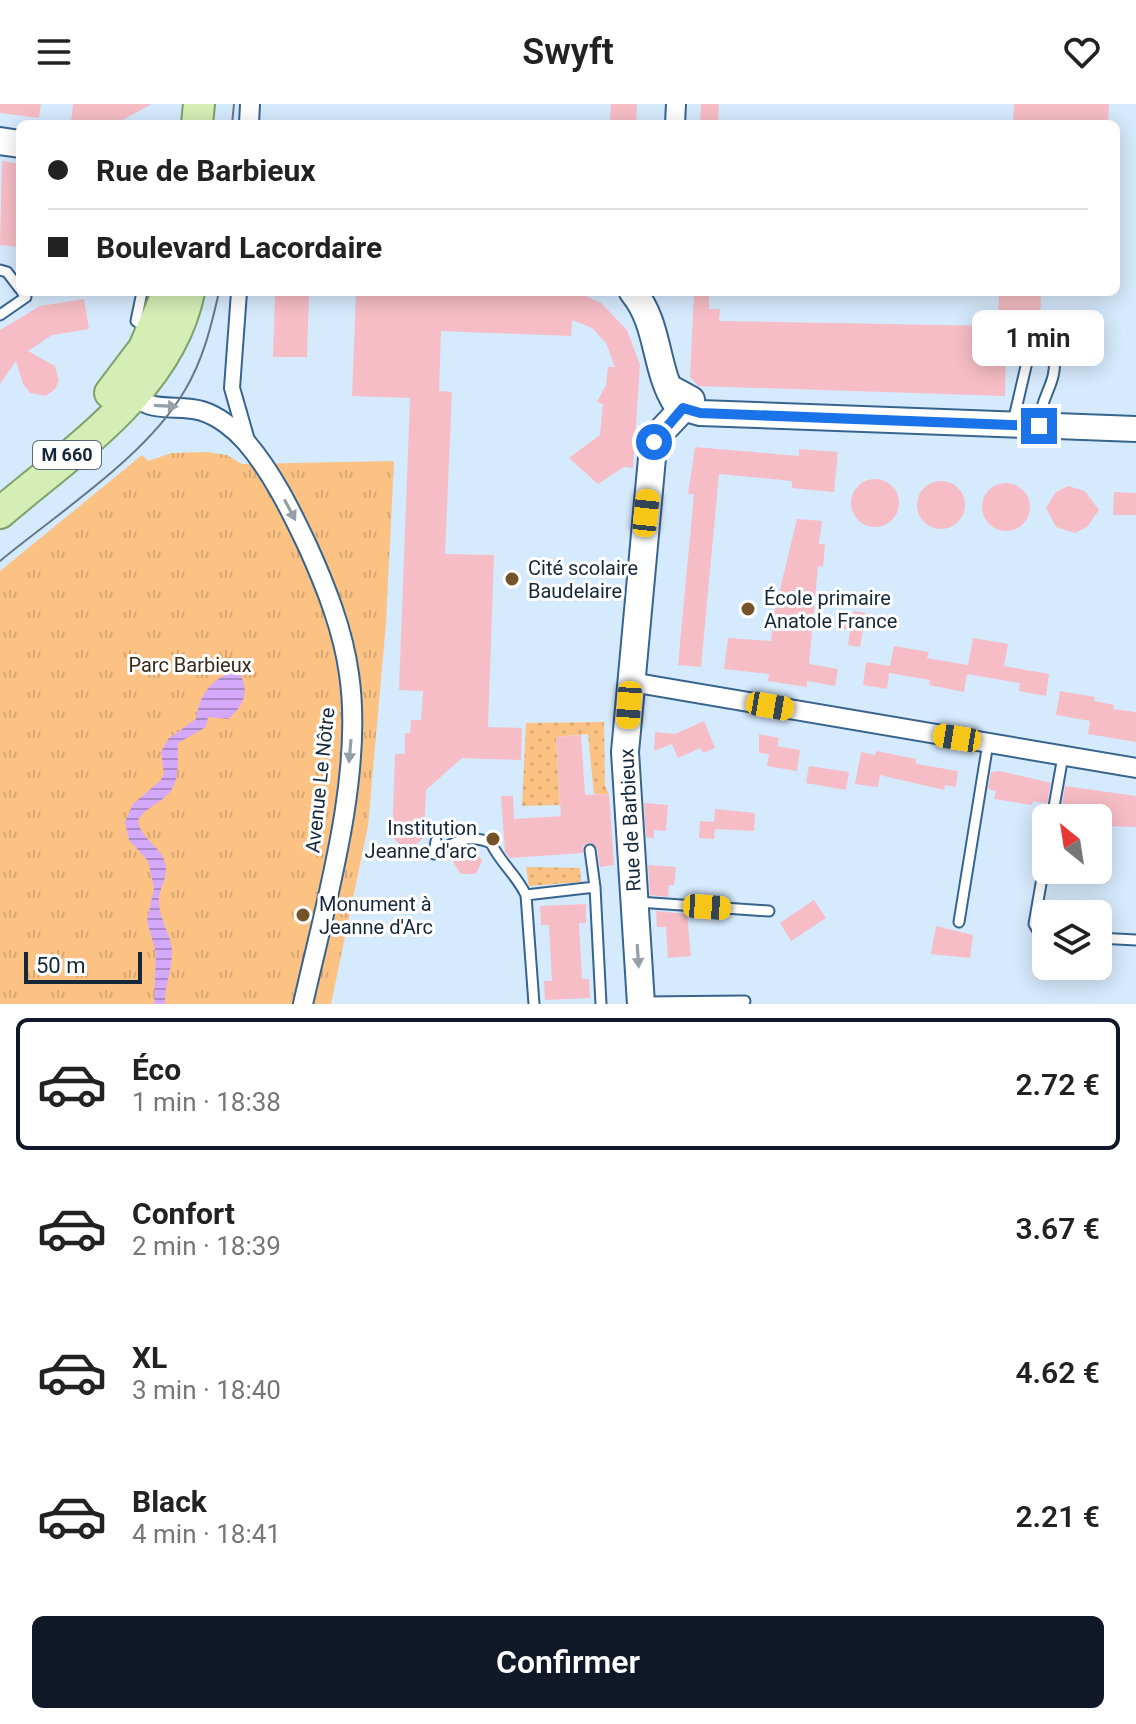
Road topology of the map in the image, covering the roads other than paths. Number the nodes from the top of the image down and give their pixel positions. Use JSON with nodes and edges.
{"nodes":[{"id":1,"x":0,"y":270,"type":"edge"},
{"id":2,"x":16,"y":284,"type":"edge"},
{"id":3,"x":25,"y":296,"type":"edge"},
{"id":4,"x":141,"y":296,"type":"edge"},
{"id":5,"x":166,"y":296,"type":"edge"},
{"id":6,"x":188,"y":296,"type":"edge"},
{"id":7,"x":239,"y":296,"type":"edge"},
{"id":8,"x":635,"y":296,"type":"edge"},
{"id":9,"x":0,"y":315,"type":"edge"},
{"id":10,"x":153,"y":331,"type":"junction"},
{"id":11,"x":128,"y":388,"type":"junction"},
{"id":12,"x":681,"y":399,"type":"junction"},
{"id":13,"x":1136,"y":417,"type":"edge"},
{"id":14,"x":1013,"y":419,"type":"junction"},
{"id":15,"x":1039,"y":420,"type":"junction"},
{"id":16,"x":1136,"y":429,"type":"edge"},
{"id":17,"x":248,"y":444,"type":"junction"},
{"id":18,"x":0,"y":491,"type":"edge"},
{"id":19,"x":0,"y":513,"type":"edge"},
{"id":20,"x":631,"y":682,"type":"junction"},
{"id":21,"x":988,"y":743,"type":"junction"},
{"id":22,"x":1063,"y":756,"type":"junction"},
{"id":23,"x":1136,"y":768,"type":"edge"},
{"id":24,"x":1054,"y":804,"type":"edge"},
{"id":25,"x":436,"y":841,"type":"dead end"},
{"id":26,"x":590,"y":850,"type":"dead end"},
{"id":27,"x":595,"y":887,"type":"junction"},
{"id":28,"x":526,"y":895,"type":"junction"},
{"id":29,"x":635,"y":902,"type":"junction"},
{"id":30,"x":769,"y":911,"type":"dead end"},
{"id":31,"x":959,"y":922,"type":"dead end"},
{"id":32,"x":1112,"y":939,"type":"edge"},
{"id":33,"x":1136,"y":940,"type":"edge"},
{"id":34,"x":745,"y":1001,"type":"dead end"},
{"id":35,"x":641,"y":1003,"type":"edge"},
{"id":36,"x":303,"y":1004,"type":"edge"},
{"id":37,"x":534,"y":1004,"type":"edge"},
{"id":38,"x":601,"y":1004,"type":"edge"}],
"edges":[{"from":1,"to":2,"type":"lane"},
{"from":3,"to":9,"type":"lane"},
{"from":4,"to":10,"type":"lane"},
{"from":5,"to":10,"type":"main road","number":"M 660"},
{"from":6,"to":11,"type":"main road","number":"M 660"},
{"from":7,"to":17,"type":"street"},
{"from":8,"to":12,"type":"main road"},
{"from":10,"to":11,"type":"main road","number":"M 660"},
{"from":11,"to":17,"type":"street","name":"Avenue Le Nôtre","one_way":true},
{"from":11,"to":18,"type":"main road","number":"M 660"},
{"from":11,"to":19,"type":"main road","number":"M 660"},
{"from":12,"to":14,"type":"street"},
{"from":12,"to":20,"type":"main road","name":"Rue de Barbieux"},
{"from":13,"to":15,"type":"street"},
{"from":14,"to":15,"type":"street"},
{"from":14,"to":15,"type":"lane"},
{"from":15,"to":16,"type":"street"},
{"from":17,"to":36,"type":"street","name":"Avenue Le Nôtre","one_way":true},
{"from":20,"to":21,"type":"street"},
{"from":20,"to":29,"type":"main road","name":"Rue de Barbieux"},
{"from":21,"to":22,"type":"street"},
{"from":21,"to":31,"type":"lane"},
{"from":22,"to":23,"type":"street"},
{"from":22,"to":24,"type":"lane"},
{"from":25,"to":28,"type":"lane"},
{"from":26,"to":27,"type":"lane"},
{"from":27,"to":28,"type":"lane"},
{"from":27,"to":38,"type":"lane"},
{"from":28,"to":37,"type":"lane"},
{"from":29,"to":30,"type":"lane"},
{"from":29,"to":35,"type":"main road","name":"Rue de Barbieux","one_way":true},
{"from":32,"to":33,"type":"lane"},
{"from":34,"to":35,"type":"lane"}]}
